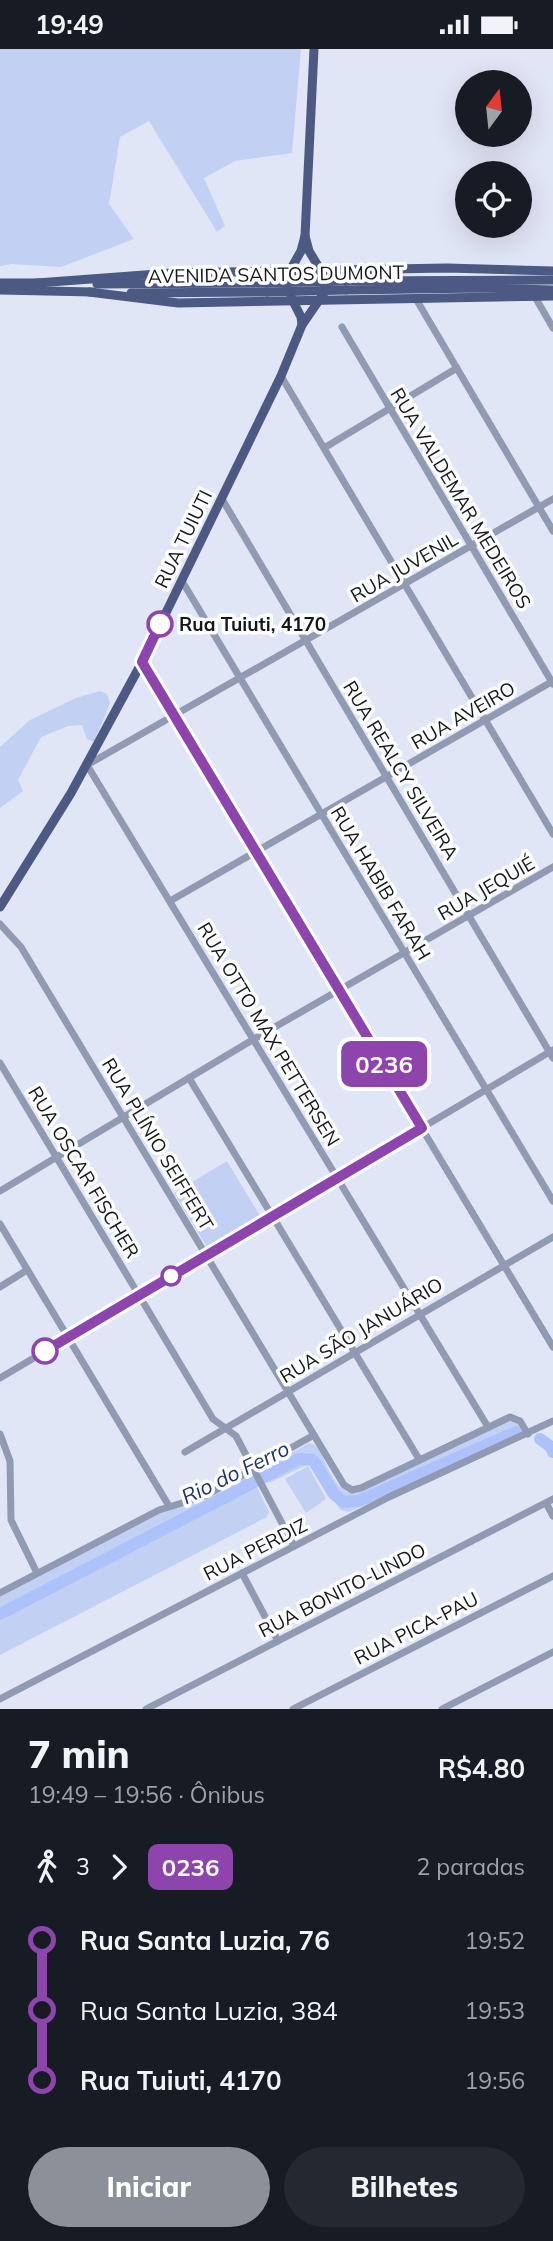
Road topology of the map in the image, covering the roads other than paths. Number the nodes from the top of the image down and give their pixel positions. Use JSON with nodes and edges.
{"nodes":[{"id":1,"x":314,"y":49,"type":"edge"},
{"id":2,"x":305,"y":236,"type":"junction"},
{"id":3,"x":290,"y":271,"type":"junction"},
{"id":4,"x":321,"y":271,"type":"junction"},
{"id":5,"x":553,"y":271,"type":"edge"},
{"id":6,"x":553,"y":280,"type":"edge"},
{"id":7,"x":0,"y":283,"type":"edge"},
{"id":8,"x":37,"y":283,"type":"junction"},
{"id":9,"x":346,"y":286,"type":"junction"},
{"id":10,"x":267,"y":287,"type":"junction"},
{"id":11,"x":0,"y":290,"type":"edge"},
{"id":12,"x":553,"y":290,"type":"edge"},
{"id":13,"x":89,"y":292,"type":"junction"},
{"id":14,"x":553,"y":296,"type":"edge"},
{"id":15,"x":536,"y":297,"type":"junction"},
{"id":16,"x":416,"y":299,"type":"junction"},
{"id":17,"x":320,"y":300,"type":"junction"},
{"id":18,"x":334,"y":300,"type":"junction"},
{"id":19,"x":293,"y":301,"type":"junction"},
{"id":20,"x":313,"y":313,"type":"junction"},
{"id":21,"x":302,"y":325,"type":"junction"},
{"id":22,"x":342,"y":327,"type":"dead end"},
{"id":23,"x":553,"y":328,"type":"edge"},
{"id":24,"x":457,"y":369,"type":"junction"},
{"id":25,"x":281,"y":376,"type":"junction"},
{"id":26,"x":390,"y":408,"type":"junction"},
{"id":27,"x":324,"y":448,"type":"junction"},
{"id":28,"x":222,"y":499,"type":"junction"},
{"id":29,"x":553,"y":499,"type":"edge"},
{"id":30,"x":539,"y":507,"type":"junction"},
{"id":31,"x":553,"y":531,"type":"edge"},
{"id":32,"x":471,"y":546,"type":"junction"},
{"id":33,"x":181,"y":581,"type":"junction"},
{"id":34,"x":405,"y":584,"type":"junction"},
{"id":35,"x":306,"y":641,"type":"junction"},
{"id":36,"x":142,"y":662,"type":"junction"},
{"id":37,"x":240,"y":678,"type":"junction"},
{"id":38,"x":553,"y":682,"type":"edge"},
{"id":39,"x":174,"y":716,"type":"junction"},
{"id":40,"x":485,"y":720,"type":"junction"},
{"id":41,"x":88,"y":765,"type":"junction"},
{"id":42,"x":386,"y":776,"type":"junction"},
{"id":43,"x":321,"y":814,"type":"junction"},
{"id":44,"x":553,"y":834,"type":"edge"},
{"id":45,"x":256,"y":851,"type":"junction"},
{"id":46,"x":553,"y":867,"type":"edge"},
{"id":47,"x":170,"y":901,"type":"junction"},
{"id":48,"x":0,"y":907,"type":"edge"},
{"id":49,"x":469,"y":915,"type":"junction"},
{"id":50,"x":0,"y":924,"type":"edge"},
{"id":51,"x":404,"y":953,"type":"junction"},
{"id":52,"x":339,"y":990,"type":"junction"},
{"id":53,"x":254,"y":1039,"type":"junction"},
{"id":54,"x":552,"y":1053,"type":"edge"},
{"id":55,"x":0,"y":1063,"type":"edge"},
{"id":56,"x":189,"y":1078,"type":"junction"},
{"id":57,"x":487,"y":1090,"type":"junction"},
{"id":58,"x":123,"y":1117,"type":"junction"},
{"id":59,"x":422,"y":1128,"type":"junction"},
{"id":60,"x":57,"y":1157,"type":"junction"},
{"id":61,"x":337,"y":1177,"type":"junction"},
{"id":62,"x":0,"y":1191,"type":"edge"},
{"id":63,"x":553,"y":1201,"type":"edge"},
{"id":64,"x":272,"y":1216,"type":"junction"},
{"id":65,"x":0,"y":1224,"type":"edge"},
{"id":66,"x":553,"y":1237,"type":"edge"},
{"id":67,"x":206,"y":1255,"type":"junction"},
{"id":68,"x":504,"y":1265,"type":"junction"},
{"id":69,"x":27,"y":1269,"type":"junction"},
{"id":70,"x":0,"y":1287,"type":"edge"},
{"id":71,"x":139,"y":1295,"type":"junction"},
{"id":72,"x":420,"y":1314,"type":"junction"},
{"id":73,"x":68,"y":1337,"type":"junction"},
{"id":74,"x":553,"y":1347,"type":"edge"},
{"id":75,"x":355,"y":1352,"type":"junction"},
{"id":76,"x":0,"y":1378,"type":"edge"},
{"id":77,"x":288,"y":1392,"type":"junction"},
{"id":78,"x":553,"y":1421,"type":"edge"},
{"id":79,"x":488,"y":1427,"type":"junction"},
{"id":80,"x":227,"y":1428,"type":"junction"},
{"id":81,"x":0,"y":1434,"type":"edge"},
{"id":82,"x":528,"y":1434,"type":"junction"},
{"id":83,"x":314,"y":1435,"type":"junction"},
{"id":84,"x":185,"y":1452,"type":"dead end"},
{"id":85,"x":419,"y":1459,"type":"junction"},
{"id":86,"x":256,"y":1476,"type":"junction"},
{"id":87,"x":550,"y":1501,"type":"edge"},
{"id":88,"x":169,"y":1506,"type":"junction"},
{"id":89,"x":553,"y":1515,"type":"edge"},
{"id":90,"x":294,"y":1546,"type":"junction"},
{"id":91,"x":37,"y":1573,"type":"junction"},
{"id":92,"x":242,"y":1573,"type":"junction"},
{"id":93,"x":553,"y":1576,"type":"edge"},
{"id":94,"x":0,"y":1593,"type":"edge"},
{"id":95,"x":278,"y":1641,"type":"junction"},
{"id":96,"x":553,"y":1652,"type":"edge"},
{"id":97,"x":0,"y":1699,"type":"edge"},
{"id":98,"x":462,"y":1699,"type":"junction"},
{"id":99,"x":146,"y":1709,"type":"edge"},
{"id":100,"x":293,"y":1709,"type":"edge"},
{"id":101,"x":442,"y":1709,"type":"edge"},
{"id":102,"x":468,"y":1709,"type":"edge"}],
"edges":[{"from":1,"to":2,"type":"main road","name":"RUA TUIUTI"},
{"from":2,"to":3,"type":"main road","name":"RUA TUIUTI"},
{"from":2,"to":4,"type":"main road","name":"RUA TUIUTI"},
{"from":3,"to":4,"type":"main road"},
{"from":3,"to":8,"type":"main road"},
{"from":3,"to":19,"type":"main road","name":"RUA TUIUTI"},
{"from":4,"to":5,"type":"main road"},
{"from":4,"to":17,"type":"main road","name":"RUA TUIUTI"},
{"from":6,"to":9,"type":"main road","name":"AVENIDA SANTOS DUMONT"},
{"from":7,"to":8,"type":"main road","name":"AVENIDA SANTOS DUMONT"},
{"from":8,"to":10,"type":"main road","name":"AVENIDA SANTOS DUMONT"},
{"from":9,"to":10,"type":"main road","name":"AVENIDA SANTOS DUMONT","bridge":true},
{"from":9,"to":12,"type":"main road","name":"AVENIDA SANTOS DUMONT"},
{"from":10,"to":13,"type":"main road","name":"AVENIDA SANTOS DUMONT"},
{"from":11,"to":13,"type":"main road","name":"AVENIDA SANTOS DUMONT"},
{"from":13,"to":19,"type":"main road"},
{"from":14,"to":15,"type":"main road"},
{"from":15,"to":16,"type":"main road"},
{"from":15,"to":23,"type":"street"},
{"from":16,"to":18,"type":"main road"},
{"from":16,"to":24,"type":"street"},
{"from":17,"to":18,"type":"main road"},
{"from":17,"to":19,"type":"main road"},
{"from":17,"to":20,"type":"main road","name":"RUA TUIUTI"},
{"from":18,"to":20,"type":"main road"},
{"from":19,"to":21,"type":"main road","name":"RUA TUIUTI"},
{"from":20,"to":21,"type":"main road","name":"RUA TUIUTI"},
{"from":21,"to":25,"type":"main road","name":"RUA TUIUTI"},
{"from":22,"to":26,"type":"street","name":"RUA VALDEMAR MEDEIROS"},
{"from":24,"to":26,"type":"street"},
{"from":24,"to":30,"type":"street"},
{"from":25,"to":27,"type":"street"},
{"from":25,"to":28,"type":"main road","name":"RUA TUIUTI"},
{"from":26,"to":27,"type":"street"},
{"from":26,"to":32,"type":"street","name":"RUA VALDEMAR MEDEIROS"},
{"from":27,"to":34,"type":"street"},
{"from":28,"to":33,"type":"main road","name":"RUA TUIUTI"},
{"from":28,"to":35,"type":"street","name":"RUA REALCY SILVEIRA"},
{"from":29,"to":30,"type":"street","name":"RUA JUVENIL"},
{"from":30,"to":31,"type":"street"},
{"from":30,"to":32,"type":"street","name":"RUA JUVENIL"},
{"from":32,"to":34,"type":"street","name":"RUA JUVENIL"},
{"from":32,"to":38,"type":"street","name":"RUA VALDEMAR MEDEIROS"},
{"from":33,"to":36,"type":"main road","name":"RUA TUIUTI"},
{"from":33,"to":37,"type":"street","name":"RUA HABIB FARAH"},
{"from":34,"to":35,"type":"street","name":"RUA JUVENIL"},
{"from":34,"to":40,"type":"street"},
{"from":35,"to":37,"type":"street","name":"RUA JUVENIL"},
{"from":35,"to":42,"type":"street","name":"RUA REALCY SILVEIRA"},
{"from":36,"to":39,"type":"street"},
{"from":36,"to":41,"type":"main road","name":"RUA TUIUTI"},
{"from":37,"to":39,"type":"street","name":"RUA JUVENIL"},
{"from":37,"to":43,"type":"street","name":"RUA HABIB FARAH"},
{"from":38,"to":40,"type":"street","name":"RUA AVEIRO"},
{"from":39,"to":41,"type":"street","name":"RUA JUVENIL"},
{"from":39,"to":45,"type":"street"},
{"from":40,"to":42,"type":"street","name":"RUA AVEIRO"},
{"from":40,"to":44,"type":"street"},
{"from":41,"to":47,"type":"street","name":"RUA OTTO MAX PETTERSEN"},
{"from":41,"to":48,"type":"main road","name":"RUA TUIUTI"},
{"from":42,"to":43,"type":"street","name":"RUA AVEIRO"},
{"from":42,"to":49,"type":"street","name":"RUA REALCY SILVEIRA"},
{"from":43,"to":45,"type":"street","name":"RUA AVEIRO"},
{"from":43,"to":51,"type":"street","name":"RUA HABIB FARAH"},
{"from":45,"to":47,"type":"street","name":"RUA AVEIRO"},
{"from":45,"to":52,"type":"street"},
{"from":46,"to":49,"type":"street","name":"RUA JEQUIÉ"},
{"from":47,"to":53,"type":"street","name":"RUA OTTO MAX PETTERSEN"},
{"from":49,"to":51,"type":"street","name":"RUA JEQUIÉ"},
{"from":49,"to":54,"type":"street","name":"RUA REALCY SILVEIRA"},
{"from":50,"to":58,"type":"street","name":"RUA PLÍNIO SEIFFERT"},
{"from":51,"to":52,"type":"street","name":"RUA JEQUIÉ"},
{"from":51,"to":57,"type":"street","name":"RUA HABIB FARAH"},
{"from":52,"to":53,"type":"street","name":"RUA JEQUIÉ"},
{"from":52,"to":59,"type":"street"},
{"from":53,"to":56,"type":"street","name":"RUA JEQUIÉ"},
{"from":53,"to":61,"type":"street","name":"RUA OTTO MAX PETTERSEN"},
{"from":54,"to":57,"type":"street"},
{"from":55,"to":60,"type":"street","name":"RUA OSCAR FISCHER"},
{"from":56,"to":58,"type":"street","name":"RUA JEQUIÉ"},
{"from":56,"to":64,"type":"street"},
{"from":57,"to":59,"type":"street"},
{"from":57,"to":63,"type":"street","name":"RUA HABIB FARAH"},
{"from":58,"to":60,"type":"street","name":"RUA JEQUIÉ"},
{"from":58,"to":67,"type":"street","name":"RUA PLÍNIO SEIFFERT"},
{"from":59,"to":61,"type":"street"},
{"from":59,"to":68,"type":"street"},
{"from":60,"to":62,"type":"street","name":"RUA JEQUIÉ"},
{"from":60,"to":71,"type":"street","name":"RUA OSCAR FISCHER"},
{"from":61,"to":64,"type":"street"},
{"from":61,"to":72,"type":"street","name":"RUA OTTO MAX PETTERSEN"},
{"from":64,"to":67,"type":"street"},
{"from":64,"to":75,"type":"street"},
{"from":65,"to":69,"type":"street"},
{"from":66,"to":68,"type":"street","name":"RUA SÃO JANUÁRIO"},
{"from":67,"to":71,"type":"street"},
{"from":67,"to":77,"type":"street","name":"RUA PLÍNIO SEIFFERT"},
{"from":68,"to":72,"type":"street","name":"RUA SÃO JANUÁRIO"},
{"from":68,"to":74,"type":"street"},
{"from":69,"to":70,"type":"street"},
{"from":69,"to":73,"type":"street"},
{"from":71,"to":73,"type":"street"},
{"from":71,"to":80,"type":"street","name":"RUA OSCAR FISCHER"},
{"from":72,"to":75,"type":"street","name":"RUA SÃO JANUÁRIO"},
{"from":72,"to":79,"type":"street","name":"RUA OTTO MAX PETTERSEN"},
{"from":73,"to":76,"type":"street"},
{"from":73,"to":88,"type":"street"},
{"from":75,"to":77,"type":"street","name":"RUA SÃO JANUÁRIO"},
{"from":75,"to":85,"type":"street"},
{"from":77,"to":80,"type":"street","name":"RUA SÃO JANUÁRIO"},
{"from":77,"to":83,"type":"street","name":"RUA PLÍNIO SEIFFERT"},
{"from":78,"to":82,"type":"street","name":"RUA PERDIZ"},
{"from":79,"to":82,"type":"street"},
{"from":79,"to":85,"type":"street"},
{"from":80,"to":84,"type":"street","name":"RUA SÃO JANUÁRIO"},
{"from":80,"to":86,"type":"street","name":"RUA OSCAR FISCHER"},
{"from":81,"to":91,"type":"street"},
{"from":82,"to":90,"type":"street","name":"RUA PERDIZ"},
{"from":83,"to":85,"type":"street","name":"RUA PLÍNIO SEIFFERT"},
{"from":83,"to":86,"type":"street"},
{"from":86,"to":88,"type":"street"},
{"from":86,"to":90,"type":"street","name":"RUA OSCAR FISCHER"},
{"from":87,"to":89,"type":"street"},
{"from":87,"to":95,"type":"street","name":"RUA BONITO-LINDO"},
{"from":88,"to":91,"type":"street"},
{"from":90,"to":92,"type":"street","name":"RUA PERDIZ"},
{"from":91,"to":94,"type":"street"},
{"from":92,"to":95,"type":"street"},
{"from":92,"to":97,"type":"street","name":"RUA PERDIZ"},
{"from":93,"to":100,"type":"street","name":"RUA PICA-PAU"},
{"from":95,"to":99,"type":"street","name":"RUA BONITO-LINDO"},
{"from":96,"to":98,"type":"street"},
{"from":98,"to":101,"type":"street"},
{"from":98,"to":102,"type":"street"}]}
